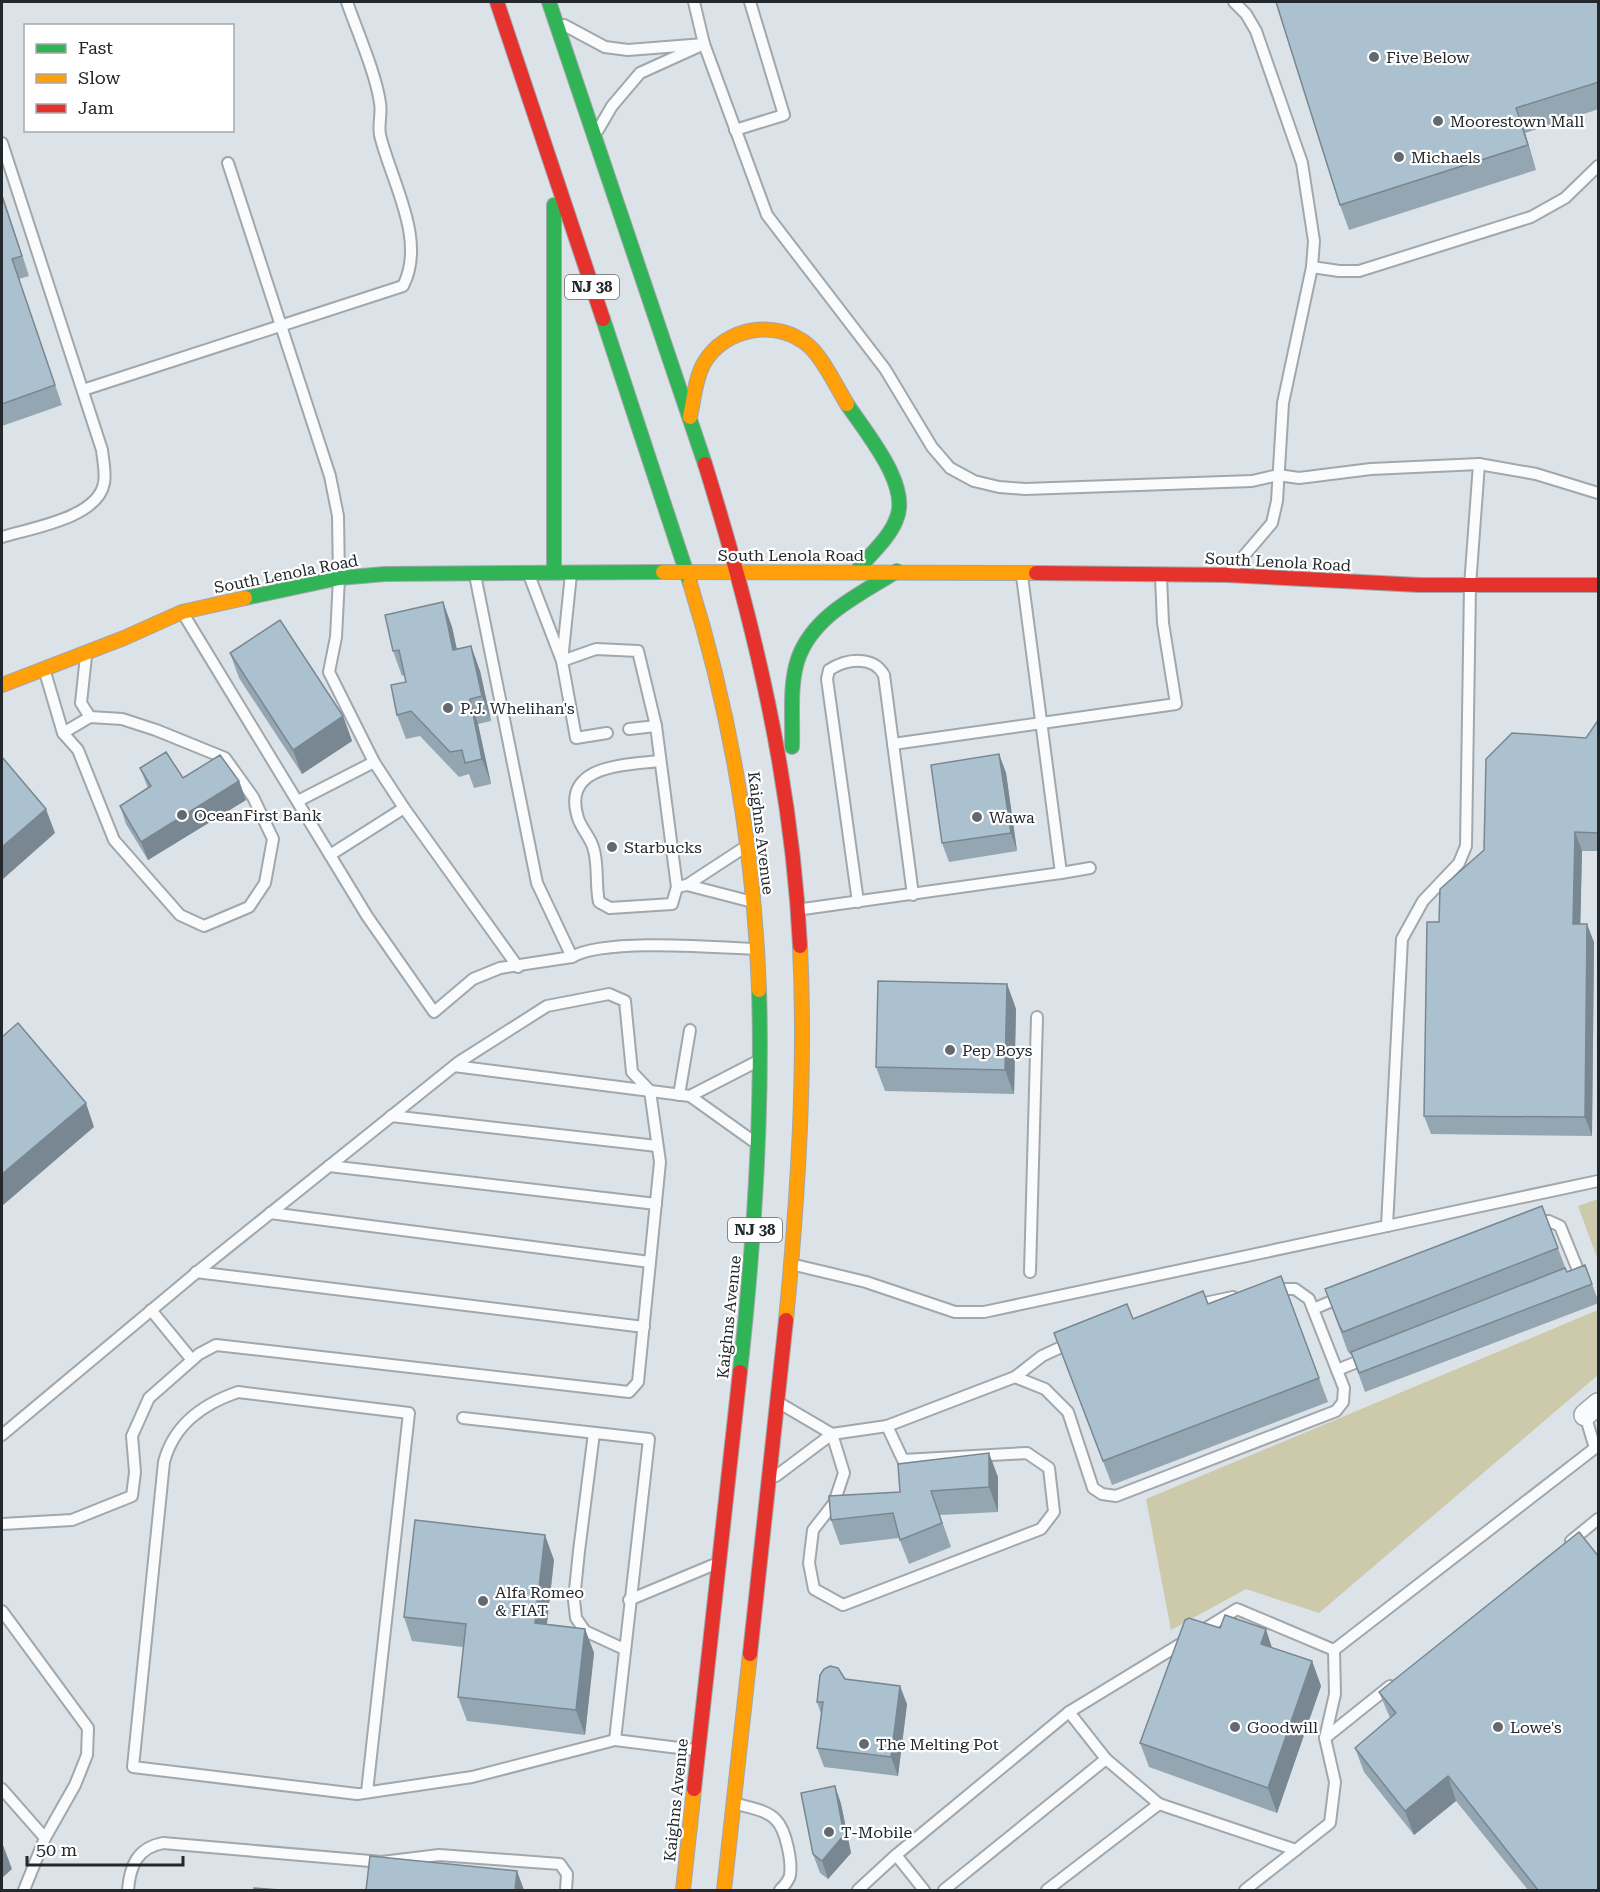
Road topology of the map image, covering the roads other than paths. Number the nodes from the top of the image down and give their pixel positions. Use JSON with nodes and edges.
{"nodes":[{"id":1,"x":347,"y":2,"type":"edge"},
{"id":2,"x":497,"y":2,"type":"edge"},
{"id":3,"x":549,"y":2,"type":"edge"},
{"id":4,"x":694,"y":2,"type":"edge"},
{"id":5,"x":750,"y":2,"type":"edge"},
{"id":6,"x":1234,"y":2,"type":"edge"},
{"id":7,"x":556,"y":21,"type":"junction"},
{"id":8,"x":704,"y":44,"type":"junction"},
{"id":9,"x":735,"y":130,"type":"junction"},
{"id":10,"x":593,"y":138,"type":"junction"},
{"id":11,"x":2,"y":143,"type":"edge"},
{"id":12,"x":228,"y":163,"type":"dead end"},
{"id":13,"x":1599,"y":166,"type":"edge"},
{"id":14,"x":554,"y":173,"type":"junction"},
{"id":15,"x":1312,"y":267,"type":"junction"},
{"id":16,"x":279,"y":326,"type":"junction"},
{"id":17,"x":83,"y":390,"type":"junction"},
{"id":18,"x":690,"y":418,"type":"junction"},
{"id":19,"x":1479,"y":464,"type":"junction"},
{"id":20,"x":1278,"y":475,"type":"junction"},
{"id":21,"x":1599,"y":493,"type":"edge"},
{"id":22,"x":2,"y":537,"type":"edge"},
{"id":23,"x":474,"y":571,"type":"junction"},
{"id":24,"x":897,"y":571,"type":"junction"},
{"id":25,"x":528,"y":572,"type":"junction"},
{"id":26,"x":554,"y":572,"type":"junction"},
{"id":27,"x":571,"y":572,"type":"junction"},
{"id":28,"x":688,"y":572,"type":"junction"},
{"id":29,"x":738,"y":572,"type":"junction"},
{"id":30,"x":856,"y":572,"type":"junction"},
{"id":31,"x":1021,"y":573,"type":"junction"},
{"id":32,"x":1161,"y":574,"type":"junction"},
{"id":33,"x":1227,"y":575,"type":"junction"},
{"id":34,"x":339,"y":578,"type":"junction"},
{"id":35,"x":1599,"y":585,"type":"edge"},
{"id":36,"x":1470,"y":586,"type":"junction"},
{"id":37,"x":182,"y":612,"type":"junction"},
{"id":38,"x":86,"y":652,"type":"junction"},
{"id":39,"x":562,"y":660,"type":"junction"},
{"id":40,"x":44,"y":669,"type":"junction"},
{"id":41,"x":2,"y":686,"type":"edge"},
{"id":42,"x":90,"y":717,"type":"junction"},
{"id":43,"x":1040,"y":723,"type":"junction"},
{"id":44,"x":656,"y":726,"type":"junction"},
{"id":45,"x":628,"y":729,"type":"dead end"},
{"id":46,"x":63,"y":733,"type":"junction"},
{"id":47,"x":607,"y":733,"type":"dead end"},
{"id":48,"x":893,"y":744,"type":"junction"},
{"id":49,"x":660,"y":761,"type":"junction"},
{"id":50,"x":374,"y":762,"type":"junction"},
{"id":51,"x":298,"y":801,"type":"junction"},
{"id":52,"x":404,"y":808,"type":"junction"},
{"id":53,"x":790,"y":818,"type":"junction"},
{"id":54,"x":747,"y":846,"type":"junction"},
{"id":55,"x":330,"y":855,"type":"junction"},
{"id":56,"x":1090,"y":868,"type":"dead end"},
{"id":57,"x":1060,"y":873,"type":"junction"},
{"id":58,"x":682,"y":886,"type":"junction"},
{"id":59,"x":913,"y":895,"type":"junction"},
{"id":60,"x":753,"y":902,"type":"junction"},
{"id":61,"x":858,"y":902,"type":"junction"},
{"id":62,"x":798,"y":909,"type":"junction"},
{"id":63,"x":757,"y":949,"type":"junction"},
{"id":64,"x":572,"y":957,"type":"junction"},
{"id":65,"x":518,"y":967,"type":"junction"},
{"id":66,"x":1037,"y":1017,"type":"dead end"},
{"id":67,"x":690,"y":1030,"type":"dead end"},
{"id":68,"x":761,"y":1059,"type":"junction"},
{"id":69,"x":454,"y":1066,"type":"junction"},
{"id":70,"x":650,"y":1091,"type":"junction"},
{"id":71,"x":684,"y":1096,"type":"junction"},
{"id":72,"x":391,"y":1116,"type":"junction"},
{"id":73,"x":657,"y":1146,"type":"junction"},
{"id":74,"x":760,"y":1147,"type":"junction"},
{"id":75,"x":328,"y":1166,"type":"junction"},
{"id":76,"x":1599,"y":1181,"type":"edge"},
{"id":77,"x":656,"y":1204,"type":"junction"},
{"id":78,"x":270,"y":1213,"type":"junction"},
{"id":79,"x":1387,"y":1226,"type":"junction"},
{"id":80,"x":1521,"y":1228,"type":"edge"},
{"id":81,"x":650,"y":1262,"type":"junction"},
{"id":82,"x":793,"y":1264,"type":"junction"},
{"id":83,"x":196,"y":1272,"type":"junction"},
{"id":84,"x":1030,"y":1272,"type":"dead end"},
{"id":85,"x":1557,"y":1283,"type":"edge"},
{"id":86,"x":1351,"y":1294,"type":"edge"},
{"id":87,"x":1180,"y":1308,"type":"edge"},
{"id":88,"x":1313,"y":1309,"type":"junction"},
{"id":89,"x":151,"y":1310,"type":"junction"},
{"id":90,"x":644,"y":1327,"type":"junction"},
{"id":91,"x":1083,"y":1337,"type":"edge"},
{"id":92,"x":1381,"y":1352,"type":"edge"},
{"id":93,"x":192,"y":1360,"type":"junction"},
{"id":94,"x":1337,"y":1370,"type":"junction"},
{"id":95,"x":1015,"y":1377,"type":"junction"},
{"id":96,"x":778,"y":1402,"type":"junction"},
{"id":97,"x":1592,"y":1409,"type":"edge"},
{"id":98,"x":463,"y":1418,"type":"dead end"},
{"id":99,"x":887,"y":1426,"type":"junction"},
{"id":100,"x":594,"y":1432,"type":"junction"},
{"id":101,"x":832,"y":1434,"type":"junction"},
{"id":102,"x":2,"y":1435,"type":"edge"},
{"id":103,"x":1597,"y":1450,"type":"edge"},
{"id":104,"x":769,"y":1482,"type":"junction"},
{"id":105,"x":1599,"y":1519,"type":"edge"},
{"id":106,"x":2,"y":1524,"type":"edge"},
{"id":107,"x":1562,"y":1548,"type":"edge"},
{"id":108,"x":719,"y":1562,"type":"junction"},
{"id":109,"x":629,"y":1600,"type":"junction"},
{"id":110,"x":2,"y":1611,"type":"edge"},
{"id":111,"x":624,"y":1649,"type":"junction"},
{"id":112,"x":1334,"y":1650,"type":"junction"},
{"id":113,"x":1398,"y":1680,"type":"edge"},
{"id":114,"x":1069,"y":1712,"type":"junction"},
{"id":115,"x":1325,"y":1738,"type":"junction"},
{"id":116,"x":615,"y":1740,"type":"junction"},
{"id":117,"x":698,"y":1750,"type":"junction"},
{"id":118,"x":1106,"y":1759,"type":"junction"},
{"id":119,"x":2,"y":1789,"type":"edge"},
{"id":120,"x":367,"y":1792,"type":"junction"},
{"id":121,"x":733,"y":1803,"type":"junction"},
{"id":122,"x":1159,"y":1804,"type":"junction"},
{"id":123,"x":45,"y":1838,"type":"junction"},
{"id":124,"x":1296,"y":1850,"type":"junction"},
{"id":125,"x":896,"y":1856,"type":"junction"},
{"id":126,"x":24,"y":1890,"type":"edge"},
{"id":127,"x":128,"y":1890,"type":"edge"},
{"id":128,"x":566,"y":1890,"type":"edge"},
{"id":129,"x":683,"y":1890,"type":"edge"},
{"id":130,"x":724,"y":1890,"type":"edge"},
{"id":131,"x":780,"y":1890,"type":"edge"},
{"id":132,"x":858,"y":1890,"type":"edge"},
{"id":133,"x":924,"y":1890,"type":"edge"},
{"id":134,"x":944,"y":1890,"type":"edge"},
{"id":135,"x":1047,"y":1890,"type":"edge"},
{"id":136,"x":1245,"y":1890,"type":"edge"}],
"edges":[{"from":1,"to":16,"type":"lane"},
{"from":2,"to":14,"type":"main road","number":"NJ 38"},
{"from":3,"to":7,"type":"main road","number":"NJ 38"},
{"from":4,"to":8,"type":"lane"},
{"from":5,"to":9,"type":"lane"},
{"from":6,"to":15,"type":"lane"},
{"from":7,"to":8,"type":"lane"},
{"from":7,"to":10,"type":"main road","number":"NJ 38"},
{"from":8,"to":9,"type":"lane"},
{"from":8,"to":10,"type":"lane"},
{"from":9,"to":20,"type":"lane"},
{"from":10,"to":18,"type":"main road","number":"NJ 38"},
{"from":11,"to":17,"type":"lane"},
{"from":12,"to":16,"type":"lane"},
{"from":13,"to":15,"type":"lane"},
{"from":14,"to":26,"type":"main road"},
{"from":14,"to":28,"type":"main road","number":"NJ 38"},
{"from":15,"to":20,"type":"lane"},
{"from":16,"to":17,"type":"lane"},
{"from":16,"to":34,"type":"lane"},
{"from":17,"to":22,"type":"lane"},
{"from":18,"to":29,"type":"main road","number":"NJ 38"},
{"from":18,"to":30,"type":"main road"},
{"from":19,"to":20,"type":"lane"},
{"from":19,"to":21,"type":"lane"},
{"from":19,"to":36,"type":"lane"},
{"from":20,"to":33,"type":"lane"},
{"from":23,"to":25,"type":"main road","name":"South Lenola Road"},
{"from":23,"to":34,"type":"main road","name":"South Lenola Road"},
{"from":23,"to":64,"type":"lane"},
{"from":24,"to":30,"type":"main road","name":"South Lenola Road"},
{"from":24,"to":31,"type":"main road","name":"South Lenola Road"},
{"from":24,"to":53,"type":"main road"},
{"from":25,"to":26,"type":"main road","name":"South Lenola Road"},
{"from":25,"to":39,"type":"lane"},
{"from":26,"to":27,"type":"main road","name":"South Lenola Road"},
{"from":27,"to":28,"type":"main road","name":"South Lenola Road"},
{"from":27,"to":39,"type":"lane"},
{"from":28,"to":29,"type":"main road","name":"South Lenola Road"},
{"from":28,"to":54,"type":"main road","name":"Kaighns Avenue","number":"NJ 38"},
{"from":29,"to":30,"type":"main road","name":"South Lenola Road"},
{"from":29,"to":53,"type":"main road","name":"Kaighns Avenue","number":"NJ 38"},
{"from":31,"to":32,"type":"main road","name":"South Lenola Road"},
{"from":31,"to":43,"type":"lane"},
{"from":32,"to":33,"type":"main road","name":"South Lenola Road"},
{"from":32,"to":43,"type":"lane"},
{"from":33,"to":36,"type":"main road","name":"South Lenola Road"},
{"from":34,"to":37,"type":"main road","name":"South Lenola Road"},
{"from":34,"to":50,"type":"lane"},
{"from":35,"to":36,"type":"main road","name":"South Lenola Road"},
{"from":36,"to":79,"type":"lane"},
{"from":37,"to":38,"type":"main road","name":"South Lenola Road"},
{"from":37,"to":51,"type":"lane"},
{"from":38,"to":40,"type":"main road","name":"South Lenola Road"},
{"from":38,"to":42,"type":"lane"},
{"from":39,"to":44,"type":"lane"},
{"from":39,"to":47,"type":"lane"},
{"from":40,"to":41,"type":"main road","name":"South Lenola Road"},
{"from":40,"to":46,"type":"lane"},
{"from":42,"to":46,"type":"lane"},
{"from":42,"to":46,"type":"lane"},
{"from":43,"to":48,"type":"lane"},
{"from":43,"to":57,"type":"lane"},
{"from":44,"to":45,"type":"lane"},
{"from":44,"to":49,"type":"lane"},
{"from":48,"to":59,"type":"lane"},
{"from":48,"to":61,"type":"lane"},
{"from":49,"to":58,"type":"lane"},
{"from":49,"to":58,"type":"lane"},
{"from":50,"to":51,"type":"lane"},
{"from":50,"to":52,"type":"lane"},
{"from":51,"to":55,"type":"lane"},
{"from":52,"to":55,"type":"lane"},
{"from":52,"to":65,"type":"lane"},
{"from":53,"to":62,"type":"main road","name":"Kaighns Avenue","number":"NJ 38"},
{"from":54,"to":58,"type":"lane"},
{"from":54,"to":60,"type":"main road","name":"Kaighns Avenue","number":"NJ 38"},
{"from":55,"to":65,"type":"lane"},
{"from":56,"to":57,"type":"lane"},
{"from":57,"to":59,"type":"lane"},
{"from":58,"to":60,"type":"lane"},
{"from":59,"to":61,"type":"lane"},
{"from":60,"to":63,"type":"main road","name":"Kaighns Avenue","number":"NJ 38"},
{"from":61,"to":62,"type":"lane"},
{"from":62,"to":82,"type":"main road","name":"Kaighns Avenue","number":"NJ 38"},
{"from":63,"to":64,"type":"lane"},
{"from":63,"to":68,"type":"main road","name":"Kaighns Avenue","number":"NJ 38"},
{"from":64,"to":65,"type":"lane"},
{"from":66,"to":84,"type":"lane"},
{"from":67,"to":71,"type":"lane"},
{"from":68,"to":71,"type":"lane"},
{"from":68,"to":74,"type":"main road","name":"Kaighns Avenue","number":"NJ 38"},
{"from":69,"to":70,"type":"lane"},
{"from":69,"to":70,"type":"lane"},
{"from":69,"to":72,"type":"lane"},
{"from":70,"to":71,"type":"lane"},
{"from":70,"to":73,"type":"lane"},
{"from":71,"to":74,"type":"lane"},
{"from":72,"to":73,"type":"lane"},
{"from":72,"to":75,"type":"lane"},
{"from":73,"to":77,"type":"lane"},
{"from":74,"to":108,"type":"main road","name":"Kaighns Avenue","number":"NJ 38"},
{"from":75,"to":77,"type":"lane"},
{"from":75,"to":78,"type":"lane"},
{"from":76,"to":79,"type":"lane"},
{"from":77,"to":81,"type":"lane"},
{"from":78,"to":81,"type":"lane"},
{"from":78,"to":83,"type":"lane"},
{"from":79,"to":82,"type":"lane"},
{"from":80,"to":85,"type":"lane"},
{"from":81,"to":90,"type":"lane"},
{"from":82,"to":96,"type":"main road","name":"Kaighns Avenue","number":"NJ 38"},
{"from":83,"to":89,"type":"lane"},
{"from":83,"to":90,"type":"lane"},
{"from":86,"to":88,"type":"lane"},
{"from":87,"to":88,"type":"lane"},
{"from":88,"to":94,"type":"lane"},
{"from":89,"to":93,"type":"lane"},
{"from":89,"to":102,"type":"lane"},
{"from":90,"to":93,"type":"lane"},
{"from":91,"to":95,"type":"lane"},
{"from":92,"to":94,"type":"lane"},
{"from":93,"to":106,"type":"lane"},
{"from":94,"to":95,"type":"lane"},
{"from":95,"to":99,"type":"lane"},
{"from":96,"to":101,"type":"lane"},
{"from":96,"to":104,"type":"main road","name":"Kaighns Avenue","number":"NJ 38"},
{"from":97,"to":103,"type":"lane"},
{"from":98,"to":100,"type":"lane"},
{"from":99,"to":101,"type":"lane"},
{"from":99,"to":101,"type":"lane"},
{"from":100,"to":109,"type":"lane"},
{"from":100,"to":111,"type":"lane"},
{"from":101,"to":104,"type":"lane"},
{"from":103,"to":112,"type":"lane"},
{"from":104,"to":121,"type":"main road","name":"Kaighns Avenue","number":"NJ 38"},
{"from":105,"to":107,"type":"lane"},
{"from":108,"to":109,"type":"lane"},
{"from":108,"to":117,"type":"main road","name":"Kaighns Avenue","number":"NJ 38"},
{"from":109,"to":111,"type":"lane"},
{"from":110,"to":123,"type":"lane"},
{"from":111,"to":116,"type":"lane"},
{"from":112,"to":114,"type":"lane"},
{"from":112,"to":115,"type":"lane"},
{"from":113,"to":115,"type":"lane"},
{"from":114,"to":118,"type":"lane"},
{"from":114,"to":125,"type":"lane"},
{"from":115,"to":124,"type":"lane"},
{"from":116,"to":117,"type":"lane"},
{"from":116,"to":120,"type":"lane"},
{"from":117,"to":129,"type":"main road","name":"Kaighns Avenue","number":"NJ 38"},
{"from":118,"to":122,"type":"lane"},
{"from":118,"to":134,"type":"lane"},
{"from":119,"to":123,"type":"lane"},
{"from":120,"to":120,"type":"lane"},
{"from":121,"to":130,"type":"main road","name":"Kaighns Avenue","number":"NJ 38"},
{"from":121,"to":131,"type":"lane"},
{"from":122,"to":124,"type":"lane"},
{"from":122,"to":135,"type":"lane"},
{"from":123,"to":126,"type":"lane"},
{"from":124,"to":136,"type":"lane"},
{"from":125,"to":132,"type":"lane"},
{"from":125,"to":133,"type":"lane"},
{"from":127,"to":128,"type":"lane"}]}
